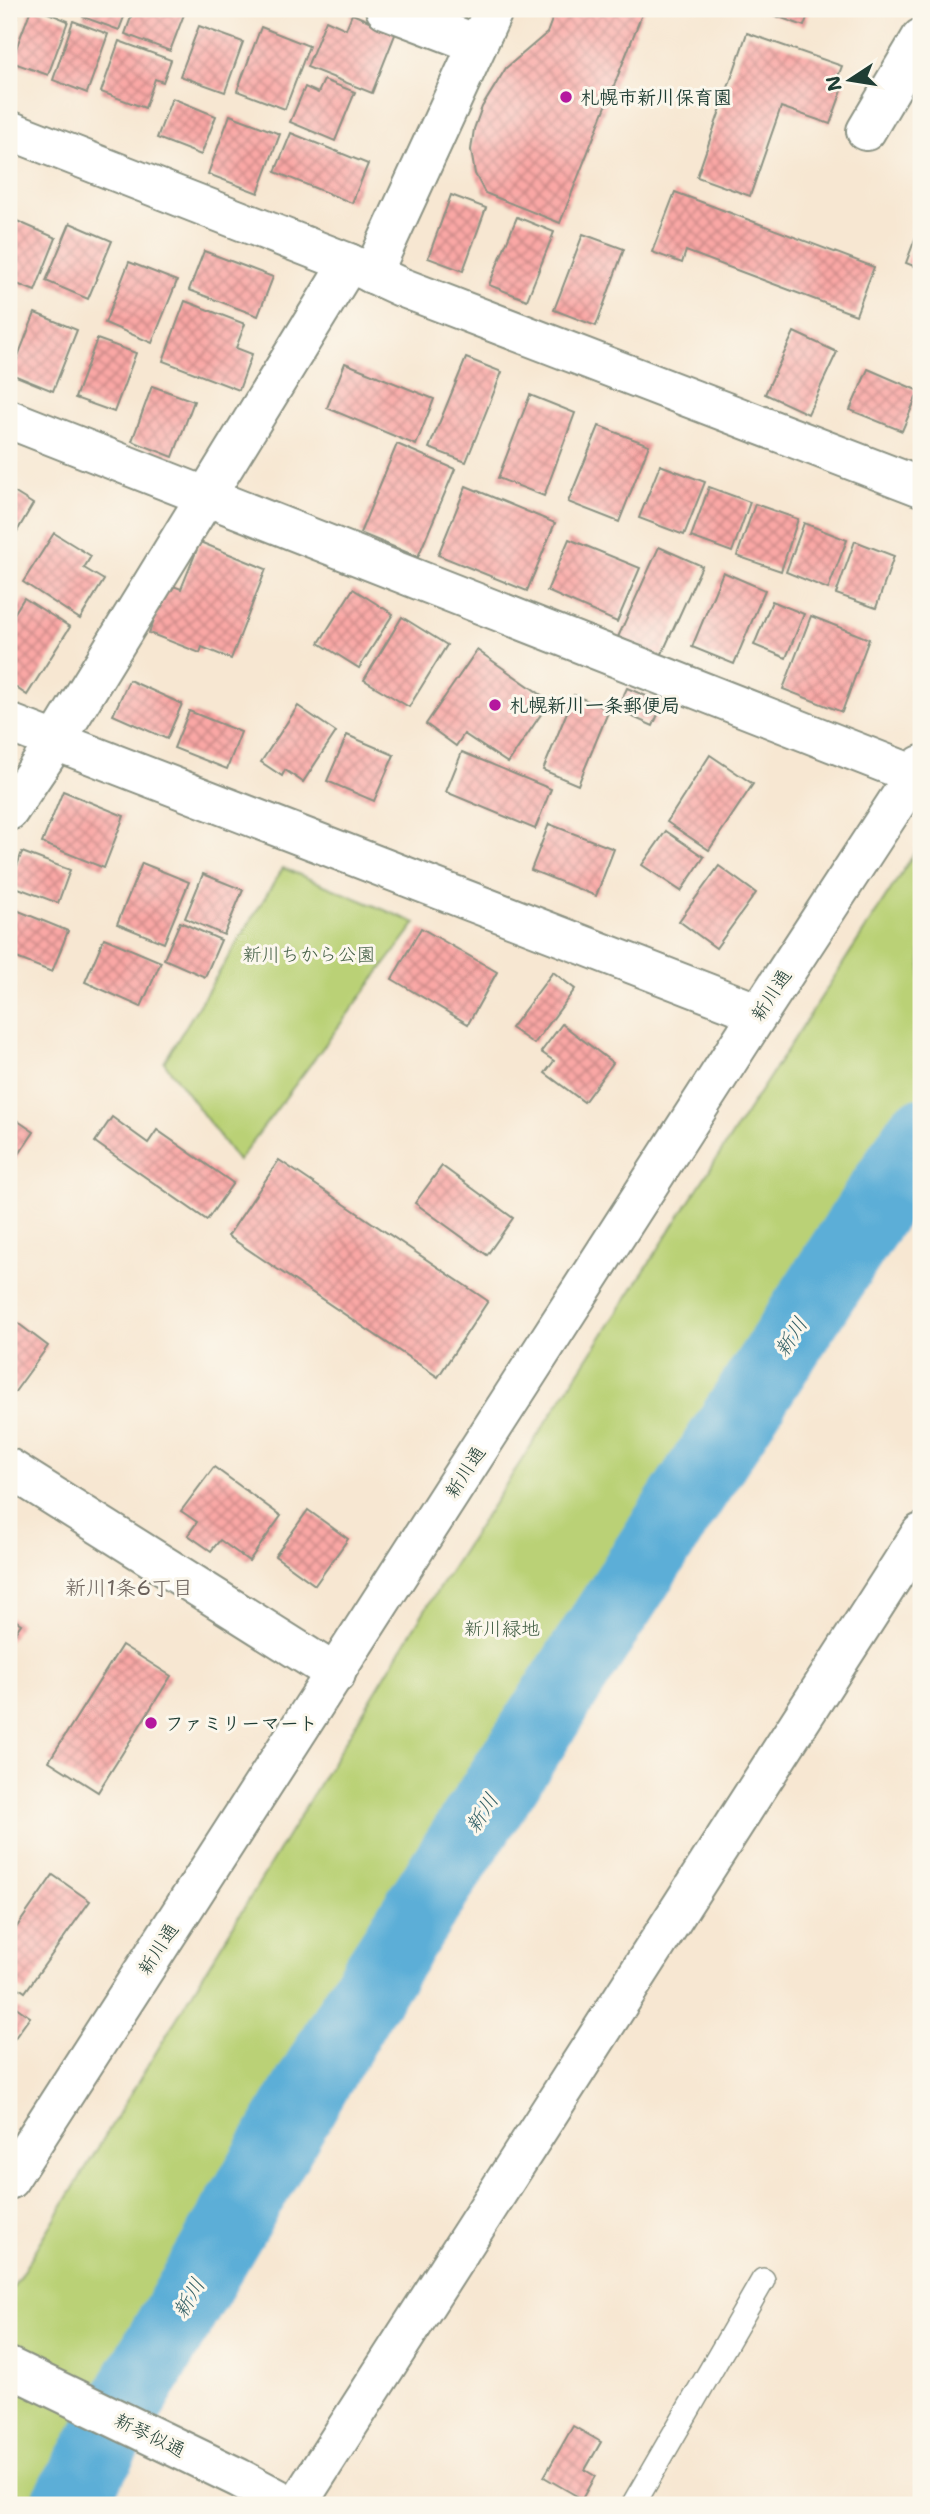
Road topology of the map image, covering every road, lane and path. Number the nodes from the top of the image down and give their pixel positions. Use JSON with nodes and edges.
{"nodes":[{"id":1,"x":385,"y":9,"type":"edge"},
{"id":2,"x":494,"y":9,"type":"edge"},
{"id":3,"x":921,"y":38,"type":"edge"},
{"id":4,"x":477,"y":44,"type":"junction"},
{"id":5,"x":9,"y":130,"type":"edge"},
{"id":6,"x":866,"y":131,"type":"dead end"},
{"id":7,"x":360,"y":268,"type":"junction"},
{"id":8,"x":9,"y":419,"type":"edge"},
{"id":9,"x":921,"y":487,"type":"edge"},
{"id":10,"x":205,"y":496,"type":"junction"},
{"id":11,"x":9,"y":723,"type":"edge"},
{"id":12,"x":56,"y":741,"type":"junction"},
{"id":13,"x":918,"y":770,"type":"edge"},
{"id":14,"x":9,"y":811,"type":"edge"},
{"id":15,"x":759,"y":1013,"type":"junction"},
{"id":16,"x":9,"y":1468,"type":"edge"},
{"id":17,"x":921,"y":1533,"type":"edge"},
{"id":18,"x":335,"y":1674,"type":"junction"},
{"id":19,"x":14,"y":2162,"type":"edge"},
{"id":20,"x":763,"y":2280,"type":"dead end"},
{"id":21,"x":9,"y":2367,"type":"edge"},
{"id":22,"x":290,"y":2505,"type":"edge"},
{"id":23,"x":297,"y":2505,"type":"edge"},
{"id":24,"x":633,"y":2505,"type":"edge"}],
"edges":[{"from":1,"to":4,"type":"street"},
{"from":2,"to":4,"type":"street"},
{"from":3,"to":6,"type":"street"},
{"from":4,"to":7,"type":"street"},
{"from":5,"to":7,"type":"street"},
{"from":7,"to":9,"type":"street"},
{"from":7,"to":10,"type":"street"},
{"from":8,"to":10,"type":"street"},
{"from":10,"to":12,"type":"street"},
{"from":10,"to":13,"type":"street"},
{"from":11,"to":12,"type":"street"},
{"from":12,"to":14,"type":"street"},
{"from":12,"to":15,"type":"street"},
{"from":13,"to":15,"type":"street","name":"新川通"},
{"from":15,"to":18,"type":"street","name":"新川通"},
{"from":16,"to":18,"type":"street"},
{"from":17,"to":23,"type":"street"},
{"from":18,"to":19,"type":"street","name":"新川通"},
{"from":20,"to":24,"type":"lane"},
{"from":21,"to":22,"type":"street","name":"新琴似通"}]}
